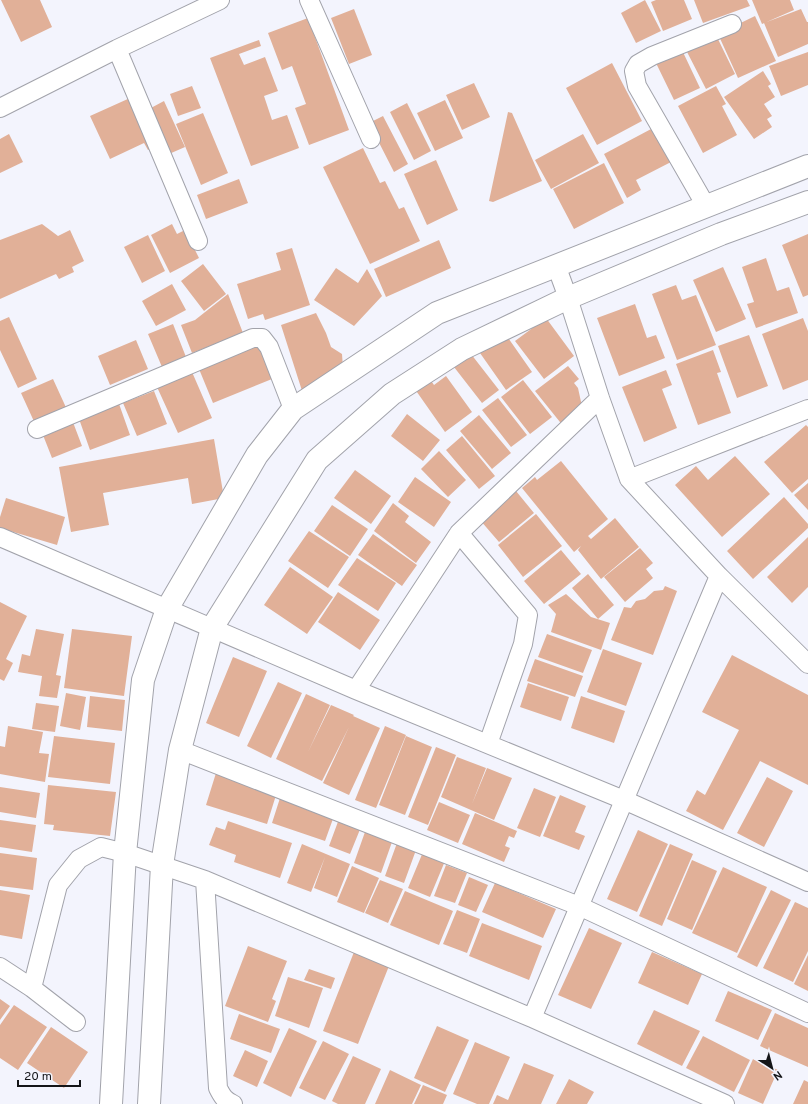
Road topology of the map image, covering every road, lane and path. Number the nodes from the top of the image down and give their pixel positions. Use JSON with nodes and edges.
{"nodes":[{"id":1,"x":220,"y":0,"type":"edge"},
{"id":2,"x":309,"y":0,"type":"edge"},
{"id":3,"x":732,"y":24,"type":"dead end"},
{"id":4,"x":117,"y":49,"type":"junction"},
{"id":5,"x":0,"y":108,"type":"edge"},
{"id":6,"x":371,"y":139,"type":"dead end"},
{"id":7,"x":808,"y":166,"type":"edge"},
{"id":8,"x":808,"y":202,"type":"edge"},
{"id":9,"x":706,"y":206,"type":"junction"},
{"id":10,"x":198,"y":241,"type":"dead end"},
{"id":11,"x":556,"y":265,"type":"junction"},
{"id":12,"x":568,"y":298,"type":"junction"},
{"id":13,"x":600,"y":398,"type":"junction"},
{"id":14,"x":293,"y":409,"type":"junction"},
{"id":15,"x":808,"y":409,"type":"edge"},
{"id":16,"x":37,"y":429,"type":"dead end"},
{"id":17,"x":629,"y":479,"type":"junction"},
{"id":18,"x":459,"y":533,"type":"junction"},
{"id":19,"x":0,"y":538,"type":"edge"},
{"id":20,"x":720,"y":576,"type":"junction"},
{"id":21,"x":167,"y":609,"type":"junction"},
{"id":22,"x":212,"y":628,"type":"junction"},
{"id":23,"x":808,"y":664,"type":"edge"},
{"id":24,"x":356,"y":690,"type":"junction"},
{"id":25,"x":488,"y":744,"type":"junction"},
{"id":26,"x":180,"y":750,"type":"junction"},
{"id":27,"x":624,"y":800,"type":"junction"},
{"id":28,"x":125,"y":853,"type":"junction"},
{"id":29,"x":162,"y":865,"type":"junction"},
{"id":30,"x":205,"y":880,"type":"junction"},
{"id":31,"x":808,"y":882,"type":"edge"},
{"id":32,"x":579,"y":906,"type":"junction"},
{"id":33,"x":0,"y":967,"type":"edge"},
{"id":34,"x":32,"y":988,"type":"junction"},
{"id":35,"x":808,"y":1013,"type":"edge"},
{"id":36,"x":532,"y":1018,"type":"junction"},
{"id":37,"x":76,"y":1022,"type":"dead end"},
{"id":38,"x":110,"y":1104,"type":"edge"},
{"id":39,"x":149,"y":1104,"type":"edge"},
{"id":40,"x":233,"y":1104,"type":"edge"},
{"id":41,"x":725,"y":1104,"type":"edge"}],
"edges":[{"from":1,"to":4,"type":"street"},
{"from":2,"to":6,"type":"street"},
{"from":3,"to":9,"type":"street"},
{"from":4,"to":5,"type":"street"},
{"from":4,"to":10,"type":"street"},
{"from":7,"to":9,"type":"street"},
{"from":8,"to":12,"type":"street"},
{"from":9,"to":11,"type":"street"},
{"from":11,"to":12,"type":"street"},
{"from":11,"to":14,"type":"street"},
{"from":12,"to":13,"type":"street"},
{"from":12,"to":22,"type":"street"},
{"from":13,"to":17,"type":"street"},
{"from":13,"to":18,"type":"street"},
{"from":14,"to":16,"type":"street"},
{"from":14,"to":21,"type":"street"},
{"from":15,"to":17,"type":"street"},
{"from":17,"to":20,"type":"street"},
{"from":18,"to":24,"type":"street"},
{"from":18,"to":25,"type":"street"},
{"from":19,"to":21,"type":"street"},
{"from":20,"to":23,"type":"street"},
{"from":20,"to":27,"type":"street"},
{"from":21,"to":22,"type":"street"},
{"from":21,"to":28,"type":"street"},
{"from":22,"to":24,"type":"street"},
{"from":22,"to":26,"type":"street"},
{"from":24,"to":25,"type":"street"},
{"from":25,"to":27,"type":"street"},
{"from":26,"to":29,"type":"street"},
{"from":26,"to":32,"type":"street"},
{"from":27,"to":31,"type":"street"},
{"from":27,"to":32,"type":"street"},
{"from":28,"to":29,"type":"street"},
{"from":28,"to":34,"type":"street"},
{"from":28,"to":38,"type":"street"},
{"from":29,"to":30,"type":"street"},
{"from":29,"to":39,"type":"street"},
{"from":30,"to":36,"type":"street"},
{"from":30,"to":40,"type":"street"},
{"from":32,"to":35,"type":"street"},
{"from":32,"to":36,"type":"street"},
{"from":33,"to":34,"type":"street"},
{"from":34,"to":37,"type":"street"},
{"from":36,"to":41,"type":"street"}]}
